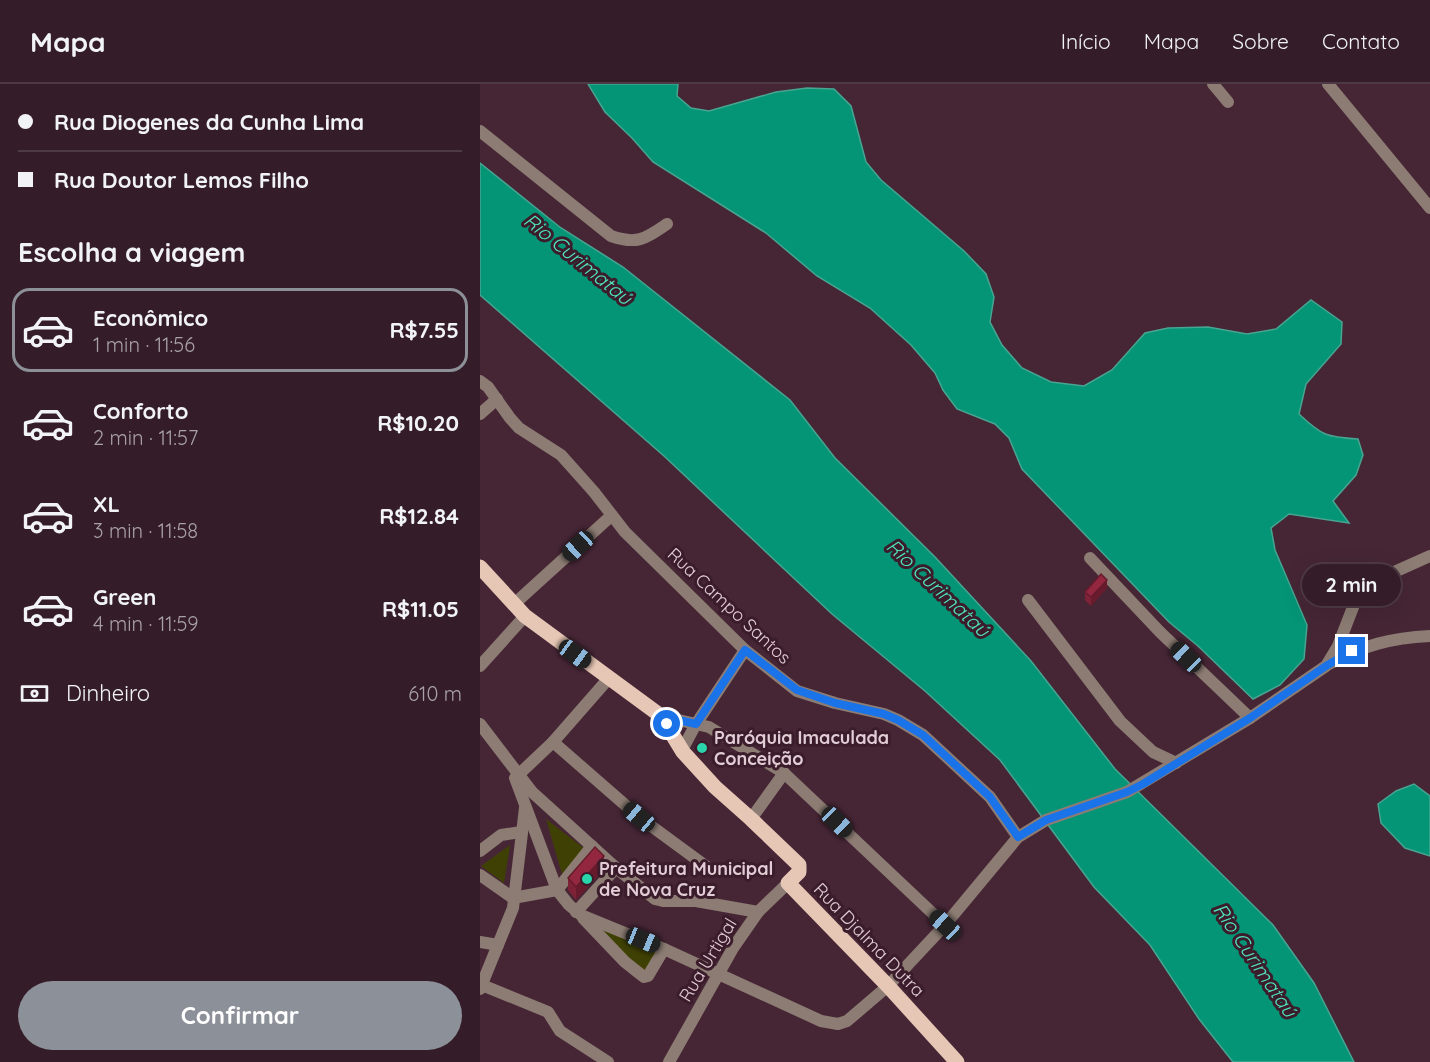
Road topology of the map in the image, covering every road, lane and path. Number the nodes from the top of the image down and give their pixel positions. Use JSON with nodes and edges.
{"nodes":[{"id":1,"x":1213,"y":84,"type":"edge"},
{"id":2,"x":1328,"y":84,"type":"edge"},
{"id":3,"x":1228,"y":102,"type":"dead end"},
{"id":4,"x":480,"y":131,"type":"edge"},
{"id":5,"x":1430,"y":208,"type":"edge"},
{"id":6,"x":667,"y":224,"type":"dead end"},
{"id":7,"x":480,"y":381,"type":"edge"},
{"id":8,"x":497,"y":399,"type":"junction"},
{"id":9,"x":480,"y":414,"type":"edge"},
{"id":10,"x":611,"y":516,"type":"junction"},
{"id":11,"x":1430,"y":556,"type":"edge"},
{"id":12,"x":1090,"y":558,"type":"dead end"},
{"id":13,"x":480,"y":567,"type":"edge"},
{"id":14,"x":1028,"y":600,"type":"dead end"},
{"id":15,"x":519,"y":611,"type":"junction"},
{"id":16,"x":1430,"y":636,"type":"edge"},
{"id":17,"x":745,"y":650,"type":"junction"},
{"id":18,"x":480,"y":666,"type":"edge"},
{"id":19,"x":1326,"y":666,"type":"junction"},
{"id":20,"x":609,"y":678,"type":"junction"},
{"id":21,"x":661,"y":716,"type":"junction"},
{"id":22,"x":1250,"y":718,"type":"junction"},
{"id":23,"x":480,"y":724,"type":"edge"},
{"id":24,"x":696,"y":724,"type":"junction"},
{"id":25,"x":553,"y":742,"type":"junction"},
{"id":26,"x":682,"y":750,"type":"junction"},
{"id":27,"x":1176,"y":763,"type":"junction"},
{"id":28,"x":784,"y":773,"type":"junction"},
{"id":29,"x":517,"y":776,"type":"junction"},
{"id":30,"x":525,"y":806,"type":"junction"},
{"id":31,"x":752,"y":819,"type":"junction"},
{"id":32,"x":521,"y":832,"type":"junction"},
{"id":33,"x":1018,"y":837,"type":"junction"},
{"id":34,"x":592,"y":846,"type":"junction"},
{"id":35,"x":480,"y":851,"type":"edge"},
{"id":36,"x":707,"y":867,"type":"dead end"},
{"id":37,"x":616,"y":868,"type":"junction"},
{"id":38,"x":480,"y":875,"type":"edge"},
{"id":39,"x":788,"y":884,"type":"junction"},
{"id":40,"x":557,"y":890,"type":"junction"},
{"id":41,"x":513,"y":898,"type":"junction"},
{"id":42,"x":758,"y":912,"type":"junction"},
{"id":43,"x":578,"y":914,"type":"junction"},
{"id":44,"x":945,"y":925,"type":"junction"},
{"id":45,"x":480,"y":942,"type":"edge"},
{"id":46,"x":498,"y":945,"type":"junction"},
{"id":47,"x":664,"y":949,"type":"junction"},
{"id":48,"x":717,"y":973,"type":"junction"},
{"id":49,"x":888,"y":986,"type":"junction"},
{"id":50,"x":481,"y":987,"type":"edge"},
{"id":51,"x":608,"y":1062,"type":"edge"},
{"id":52,"x":669,"y":1062,"type":"edge"},
{"id":53,"x":957,"y":1062,"type":"edge"}],
"edges":[{"from":1,"to":3,"type":"street"},
{"from":2,"to":5,"type":"street"},
{"from":4,"to":6,"type":"street"},
{"from":7,"to":8,"type":"street","name":"Rua Campo Santos"},
{"from":8,"to":9,"type":"street"},
{"from":8,"to":10,"type":"street","name":"Rua Campo Santos"},
{"from":10,"to":15,"type":"street"},
{"from":10,"to":17,"type":"street","name":"Rua Campo Santos"},
{"from":11,"to":19,"type":"street"},
{"from":12,"to":22,"type":"street"},
{"from":13,"to":15,"type":"main road","name":"Rua Djalma Dutra"},
{"from":14,"to":27,"type":"street"},
{"from":15,"to":18,"type":"street"},
{"from":15,"to":20,"type":"main road","name":"Rua Djalma Dutra"},
{"from":16,"to":19,"type":"street"},
{"from":17,"to":24,"type":"street"},
{"from":17,"to":33,"type":"street","name":"Rua Campo Santos"},
{"from":19,"to":22,"type":"street"},
{"from":20,"to":21,"type":"main road","name":"Rua Djalma Dutra"},
{"from":20,"to":25,"type":"street"},
{"from":21,"to":24,"type":"street"},
{"from":21,"to":26,"type":"main road","name":"Rua Djalma Dutra"},
{"from":22,"to":27,"type":"street"},
{"from":23,"to":29,"type":"street"},
{"from":24,"to":26,"type":"street"},
{"from":24,"to":28,"type":"street"},
{"from":25,"to":29,"type":"street"},
{"from":25,"to":36,"type":"street"},
{"from":26,"to":31,"type":"main road","name":"Rua Djalma Dutra"},
{"from":27,"to":33,"type":"street"},
{"from":28,"to":31,"type":"street"},
{"from":28,"to":44,"type":"street"},
{"from":29,"to":30,"type":"street"},
{"from":29,"to":34,"type":"street"},
{"from":30,"to":32,"type":"street"},
{"from":30,"to":40,"type":"street"},
{"from":31,"to":39,"type":"main road","name":"Rua Djalma Dutra"},
{"from":32,"to":35,"type":"street"},
{"from":32,"to":41,"type":"street"},
{"from":33,"to":44,"type":"street"},
{"from":34,"to":37,"type":"street"},
{"from":34,"to":40,"type":"street"},
{"from":37,"to":42,"type":"street"},
{"from":37,"to":43,"type":"street"},
{"from":38,"to":41,"type":"street"},
{"from":39,"to":42,"type":"street","name":"Rua Urtigal"},
{"from":39,"to":49,"type":"main road","name":"Rua Djalma Dutra"},
{"from":40,"to":41,"type":"street"},
{"from":40,"to":43,"type":"street"},
{"from":41,"to":46,"type":"street"},
{"from":42,"to":48,"type":"street","name":"Rua Urtigal"},
{"from":43,"to":47,"type":"street"},
{"from":43,"to":47,"type":"street"},
{"from":44,"to":49,"type":"street"},
{"from":45,"to":46,"type":"street"},
{"from":46,"to":50,"type":"street"},
{"from":47,"to":48,"type":"street"},
{"from":48,"to":49,"type":"street"},
{"from":48,"to":52,"type":"street","name":"Rua Urtigal"},
{"from":49,"to":53,"type":"main road","name":"Rua Djalma Dutra"},
{"from":50,"to":51,"type":"street"}]}
